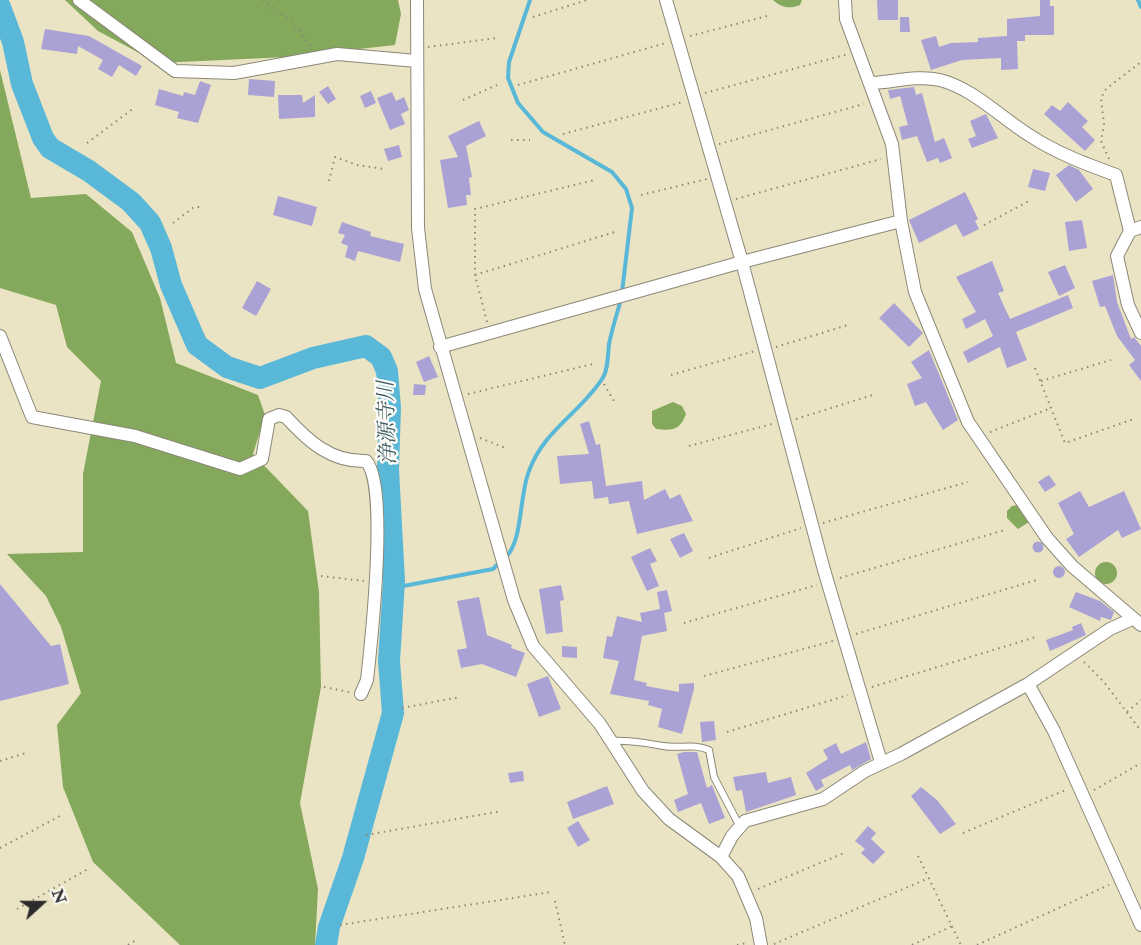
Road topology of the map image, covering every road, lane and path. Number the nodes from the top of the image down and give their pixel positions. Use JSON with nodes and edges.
{"nodes":[{"id":1,"x":79,"y":0,"type":"edge"},
{"id":2,"x":262,"y":0,"type":"edge"},
{"id":3,"x":417,"y":0,"type":"edge"},
{"id":4,"x":587,"y":0,"type":"edge"},
{"id":5,"x":666,"y":0,"type":"edge"},
{"id":6,"x":845,"y":0,"type":"edge"},
{"id":7,"x":771,"y":15,"type":"dead end"},
{"id":8,"x":533,"y":17,"type":"dead end"},
{"id":9,"x":497,"y":38,"type":"dead end"},
{"id":10,"x":685,"y":38,"type":"dead end"},
{"id":11,"x":668,"y":42,"type":"dead end"},
{"id":12,"x":427,"y":47,"type":"dead end"},
{"id":13,"x":850,"y":54,"type":"dead end"},
{"id":14,"x":320,"y":56,"type":"junction"},
{"id":15,"x":417,"y":61,"type":"junction"},
{"id":16,"x":1141,"y":62,"type":"edge"},
{"id":17,"x":872,"y":83,"type":"junction"},
{"id":18,"x":518,"y":84,"type":"dead end"},
{"id":19,"x":497,"y":85,"type":"dead end"},
{"id":20,"x":702,"y":94,"type":"dead end"},
{"id":21,"x":463,"y":100,"type":"dead end"},
{"id":22,"x":686,"y":101,"type":"dead end"},
{"id":23,"x":870,"y":102,"type":"dead end"},
{"id":24,"x":134,"y":108,"type":"dead end"},
{"id":25,"x":563,"y":134,"type":"dead end"},
{"id":26,"x":511,"y":140,"type":"dead end"},
{"id":27,"x":530,"y":140,"type":"dead end"},
{"id":28,"x":87,"y":143,"type":"dead end"},
{"id":29,"x":717,"y":144,"type":"dead end"},
{"id":30,"x":887,"y":158,"type":"dead end"},
{"id":31,"x":384,"y":169,"type":"dead end"},
{"id":32,"x":1116,"y":175,"type":"junction"},
{"id":33,"x":709,"y":178,"type":"dead end"},
{"id":34,"x":595,"y":180,"type":"dead end"},
{"id":35,"x":329,"y":181,"type":"dead end"},
{"id":36,"x":641,"y":195,"type":"dead end"},
{"id":37,"x":733,"y":200,"type":"dead end"},
{"id":38,"x":1030,"y":200,"type":"dead end"},
{"id":39,"x":202,"y":207,"type":"dead end"},
{"id":40,"x":901,"y":221,"type":"junction"},
{"id":41,"x":173,"y":223,"type":"dead end"},
{"id":42,"x":984,"y":225,"type":"dead end"},
{"id":43,"x":1135,"y":229,"type":"edge"},
{"id":44,"x":615,"y":232,"type":"dead end"},
{"id":45,"x":742,"y":262,"type":"junction"},
{"id":46,"x":475,"y":275,"type":"junction"},
{"id":47,"x":488,"y":325,"type":"dead end"},
{"id":48,"x":848,"y":325,"type":"dead end"},
{"id":49,"x":1141,"y":333,"type":"edge"},
{"id":50,"x":0,"y":336,"type":"edge"},
{"id":51,"x":440,"y":347,"type":"junction"},
{"id":52,"x":774,"y":347,"type":"dead end"},
{"id":53,"x":755,"y":351,"type":"dead end"},
{"id":54,"x":1111,"y":360,"type":"dead end"},
{"id":55,"x":593,"y":364,"type":"dead end"},
{"id":56,"x":1035,"y":368,"type":"dead end"},
{"id":57,"x":670,"y":375,"type":"dead end"},
{"id":58,"x":1041,"y":381,"type":"junction"},
{"id":59,"x":604,"y":384,"type":"dead end"},
{"id":60,"x":466,"y":394,"type":"dead end"},
{"id":61,"x":876,"y":394,"type":"dead end"},
{"id":62,"x":614,"y":401,"type":"dead end"},
{"id":63,"x":1051,"y":408,"type":"junction"},
{"id":64,"x":1134,"y":418,"type":"dead end"},
{"id":65,"x":794,"y":420,"type":"dead end"},
{"id":66,"x":775,"y":424,"type":"dead end"},
{"id":67,"x":983,"y":435,"type":"dead end"},
{"id":68,"x":478,"y":437,"type":"dead end"},
{"id":69,"x":689,"y":446,"type":"dead end"},
{"id":70,"x":508,"y":449,"type":"dead end"},
{"id":71,"x":968,"y":482,"type":"dead end"},
{"id":72,"x":822,"y":523,"type":"dead end"},
{"id":73,"x":804,"y":527,"type":"dead end"},
{"id":74,"x":1005,"y":531,"type":"dead end"},
{"id":75,"x":710,"y":558,"type":"dead end"},
{"id":76,"x":321,"y":576,"type":"dead end"},
{"id":77,"x":837,"y":579,"type":"dead end"},
{"id":78,"x":1040,"y":579,"type":"dead end"},
{"id":79,"x":376,"y":581,"type":"junction"},
{"id":80,"x":820,"y":584,"type":"dead end"},
{"id":81,"x":1137,"y":622,"type":"edge"},
{"id":82,"x":684,"y":623,"type":"dead end"},
{"id":83,"x":854,"y":634,"type":"dead end"},
{"id":84,"x":1036,"y":637,"type":"dead end"},
{"id":85,"x":836,"y":641,"type":"dead end"},
{"id":86,"x":1080,"y":658,"type":"dead end"},
{"id":87,"x":704,"y":676,"type":"dead end"},
{"id":88,"x":1028,"y":684,"type":"junction"},
{"id":89,"x":324,"y":687,"type":"dead end"},
{"id":90,"x":870,"y":688,"type":"dead end"},
{"id":91,"x":361,"y":694,"type":"joint"},
{"id":92,"x":851,"y":694,"type":"dead end"},
{"id":93,"x":460,"y":697,"type":"dead end"},
{"id":94,"x":1141,"y":700,"type":"edge"},
{"id":95,"x":402,"y":708,"type":"dead end"},
{"id":96,"x":1127,"y":712,"type":"junction"},
{"id":97,"x":1141,"y":731,"type":"edge"},
{"id":98,"x":727,"y":732,"type":"dead end"},
{"id":99,"x":610,"y":741,"type":"junction"},
{"id":100,"x":26,"y":753,"type":"dead end"},
{"id":101,"x":0,"y":761,"type":"edge"},
{"id":102,"x":881,"y":762,"type":"junction"},
{"id":103,"x":1141,"y":763,"type":"edge"},
{"id":104,"x":1070,"y":788,"type":"dead end"},
{"id":105,"x":1088,"y":793,"type":"dead end"},
{"id":106,"x":502,"y":811,"type":"dead end"},
{"id":107,"x":60,"y":816,"type":"dead end"},
{"id":108,"x":740,"y":828,"type":"junction"},
{"id":109,"x":963,"y":833,"type":"dead end"},
{"id":110,"x":366,"y":835,"type":"dead end"},
{"id":111,"x":0,"y":848,"type":"edge"},
{"id":112,"x":844,"y":853,"type":"dead end"},
{"id":113,"x":918,"y":856,"type":"dead end"},
{"id":114,"x":721,"y":857,"type":"junction"},
{"id":115,"x":88,"y":869,"type":"dead end"},
{"id":116,"x":929,"y":878,"type":"junction"},
{"id":117,"x":1115,"y":883,"type":"dead end"},
{"id":118,"x":754,"y":891,"type":"dead end"},
{"id":119,"x":551,"y":892,"type":"dead end"},
{"id":120,"x":555,"y":901,"type":"dead end"},
{"id":121,"x":17,"y":909,"type":"dead end"},
{"id":122,"x":339,"y":925,"type":"dead end"},
{"id":123,"x":1141,"y":925,"type":"edge"},
{"id":124,"x":952,"y":926,"type":"junction"},
{"id":125,"x":136,"y":939,"type":"dead end"},
{"id":126,"x":746,"y":943,"type":"dead end"},
{"id":127,"x":128,"y":945,"type":"edge"},
{"id":128,"x":565,"y":945,"type":"edge"},
{"id":129,"x":737,"y":945,"type":"edge"},
{"id":130,"x":761,"y":945,"type":"edge"},
{"id":131,"x":772,"y":945,"type":"edge"},
{"id":132,"x":912,"y":945,"type":"edge"},
{"id":133,"x":961,"y":945,"type":"edge"},
{"id":134,"x":977,"y":945,"type":"edge"}],
"edges":[{"from":1,"to":14,"type":"street"},
{"from":2,"to":14,"type":"path"},
{"from":3,"to":15,"type":"street"},
{"from":4,"to":8,"type":"path"},
{"from":5,"to":45,"type":"street"},
{"from":6,"to":17,"type":"street"},
{"from":7,"to":10,"type":"path"},
{"from":9,"to":12,"type":"path"},
{"from":11,"to":18,"type":"path"},
{"from":13,"to":20,"type":"path"},
{"from":14,"to":15,"type":"street"},
{"from":15,"to":51,"type":"street"},
{"from":16,"to":32,"type":"path"},
{"from":17,"to":32,"type":"street"},
{"from":17,"to":40,"type":"street"},
{"from":19,"to":21,"type":"path"},
{"from":22,"to":25,"type":"path"},
{"from":23,"to":29,"type":"path"},
{"from":24,"to":28,"type":"path"},
{"from":26,"to":27,"type":"path"},
{"from":30,"to":37,"type":"path"},
{"from":31,"to":35,"type":"path"},
{"from":32,"to":43,"type":"street"},
{"from":33,"to":36,"type":"path"},
{"from":34,"to":46,"type":"path"},
{"from":38,"to":42,"type":"path"},
{"from":39,"to":41,"type":"path"},
{"from":40,"to":45,"type":"street"},
{"from":40,"to":81,"type":"street"},
{"from":43,"to":49,"type":"street"},
{"from":44,"to":46,"type":"path"},
{"from":45,"to":51,"type":"street"},
{"from":45,"to":102,"type":"street"},
{"from":46,"to":47,"type":"path"},
{"from":48,"to":52,"type":"path"},
{"from":50,"to":79,"type":"street"},
{"from":51,"to":99,"type":"street"},
{"from":53,"to":57,"type":"path"},
{"from":54,"to":58,"type":"path"},
{"from":55,"to":60,"type":"path"},
{"from":56,"to":58,"type":"path"},
{"from":58,"to":63,"type":"path"},
{"from":59,"to":62,"type":"path"},
{"from":61,"to":65,"type":"path"},
{"from":63,"to":64,"type":"path"},
{"from":63,"to":67,"type":"path"},
{"from":66,"to":69,"type":"path"},
{"from":68,"to":70,"type":"path"},
{"from":71,"to":72,"type":"path"},
{"from":73,"to":75,"type":"path"},
{"from":74,"to":77,"type":"path"},
{"from":76,"to":79,"type":"path"},
{"from":78,"to":83,"type":"path"},
{"from":79,"to":91,"type":"street"},
{"from":80,"to":82,"type":"path"},
{"from":81,"to":88,"type":"street"},
{"from":84,"to":90,"type":"path"},
{"from":85,"to":87,"type":"path"},
{"from":86,"to":96,"type":"path"},
{"from":88,"to":102,"type":"street"},
{"from":88,"to":123,"type":"street"},
{"from":89,"to":91,"type":"path"},
{"from":92,"to":98,"type":"path"},
{"from":93,"to":95,"type":"path"},
{"from":94,"to":96,"type":"path"},
{"from":96,"to":97,"type":"path"},
{"from":99,"to":108,"type":"lane"},
{"from":99,"to":114,"type":"street"},
{"from":100,"to":101,"type":"path"},
{"from":102,"to":108,"type":"street"},
{"from":103,"to":105,"type":"path"},
{"from":104,"to":109,"type":"path"},
{"from":106,"to":110,"type":"path"},
{"from":107,"to":111,"type":"path"},
{"from":108,"to":114,"type":"street"},
{"from":112,"to":118,"type":"path"},
{"from":113,"to":116,"type":"path"},
{"from":114,"to":130,"type":"street"},
{"from":115,"to":121,"type":"path"},
{"from":116,"to":124,"type":"path"},
{"from":116,"to":131,"type":"path"},
{"from":117,"to":134,"type":"path"},
{"from":119,"to":122,"type":"path"},
{"from":120,"to":128,"type":"path"},
{"from":124,"to":132,"type":"path"},
{"from":124,"to":133,"type":"path"},
{"from":125,"to":127,"type":"path"},
{"from":126,"to":129,"type":"path"}]}
